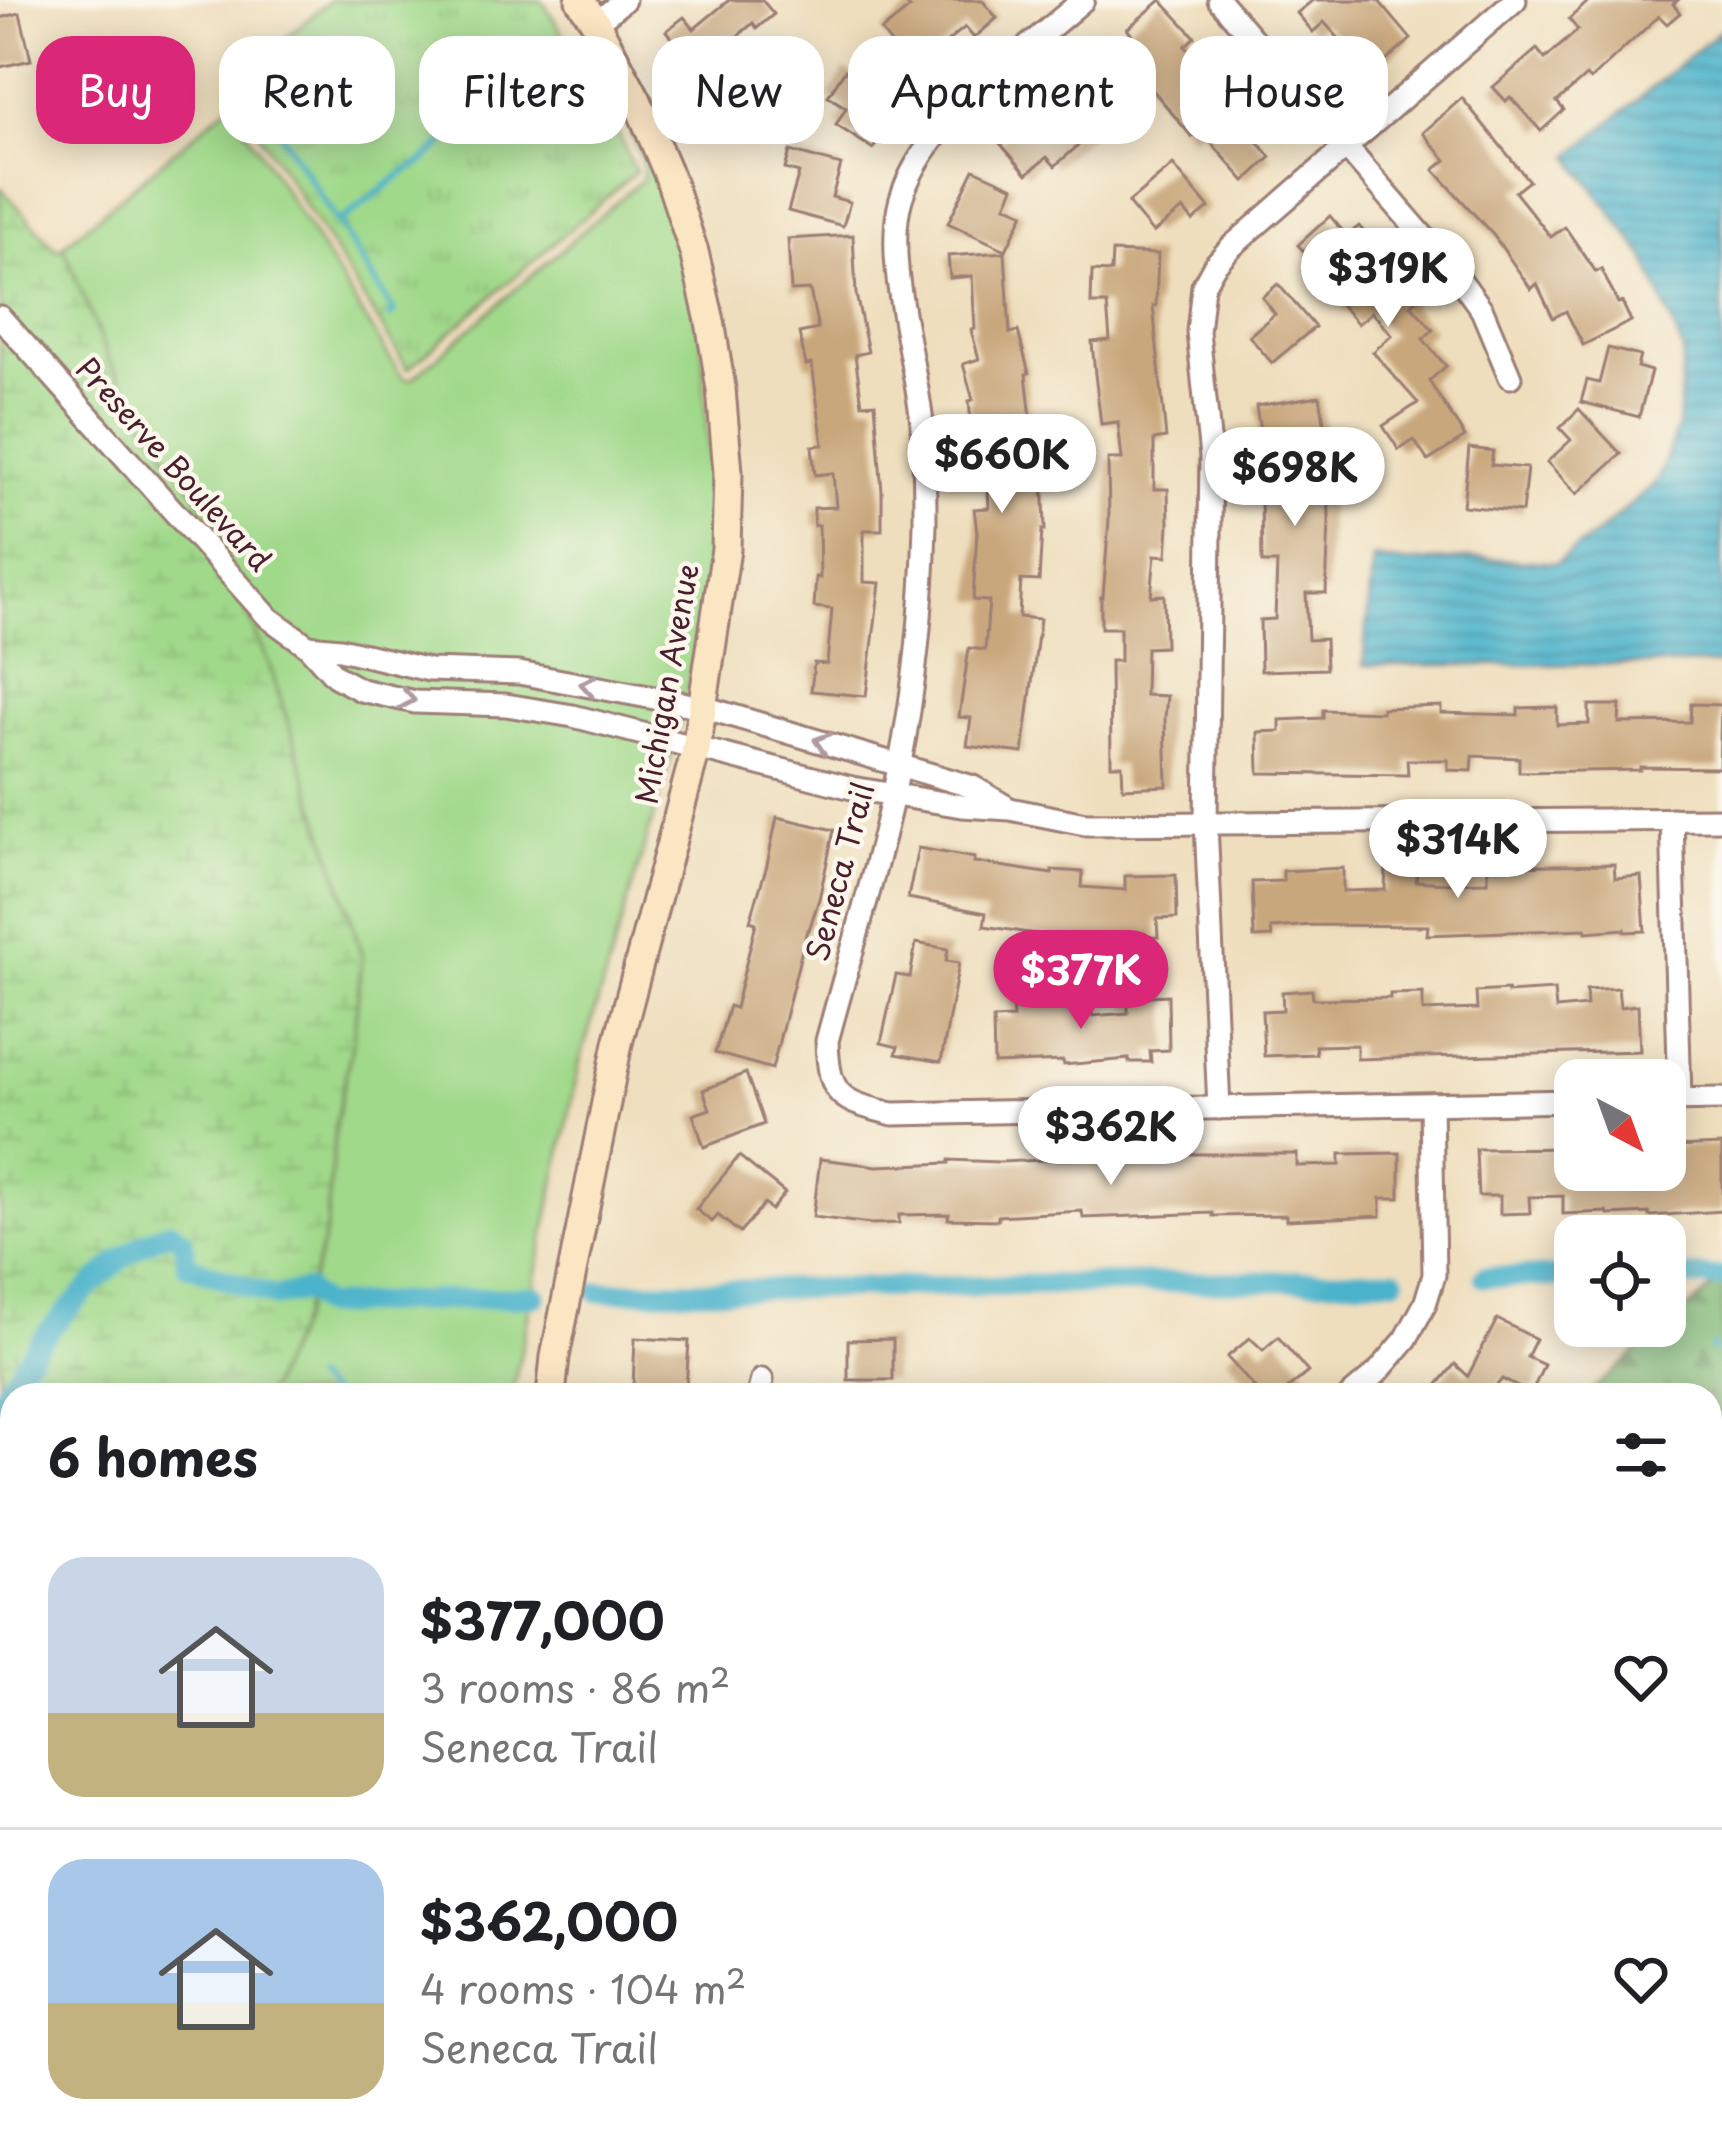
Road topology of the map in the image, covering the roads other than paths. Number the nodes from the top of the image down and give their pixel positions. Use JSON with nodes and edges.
{"nodes":[{"id":1,"x":624,"y":0,"type":"edge"},
{"id":2,"x":1083,"y":0,"type":"edge"},
{"id":3,"x":1219,"y":0,"type":"edge"},
{"id":4,"x":1515,"y":0,"type":"edge"},
{"id":5,"x":588,"y":11,"type":"edge"},
{"id":6,"x":1346,"y":147,"type":"junction"},
{"id":7,"x":0,"y":317,"type":"edge"},
{"id":8,"x":1510,"y":377,"type":"dead end"},
{"id":9,"x":308,"y":646,"type":"junction"},
{"id":10,"x":703,"y":706,"type":"junction"},
{"id":11,"x":696,"y":749,"type":"junction"},
{"id":12,"x":899,"y":766,"type":"junction"},
{"id":13,"x":893,"y":794,"type":"junction"},
{"id":14,"x":1010,"y":809,"type":"junction"},
{"id":15,"x":1672,"y":819,"type":"junction"},
{"id":16,"x":1722,"y":819,"type":"edge"},
{"id":17,"x":1206,"y":823,"type":"junction"},
{"id":18,"x":1672,"y":1059,"type":"edge"},
{"id":19,"x":1722,"y":1099,"type":"edge"},
{"id":20,"x":1686,"y":1100,"type":"edge"},
{"id":21,"x":1554,"y":1101,"type":"edge"},
{"id":22,"x":1430,"y":1104,"type":"junction"},
{"id":23,"x":1219,"y":1108,"type":"junction"},
{"id":24,"x":552,"y":1383,"type":"edge"},
{"id":25,"x":1366,"y":1383,"type":"edge"}],
"edges":[{"from":1,"to":5,"type":"street"},
{"from":2,"to":12,"type":"street","name":"Seneca Trail"},
{"from":3,"to":6,"type":"street"},
{"from":4,"to":6,"type":"street"},
{"from":5,"to":10,"type":"street","name":"Michigan Avenue"},
{"from":6,"to":8,"type":"street"},
{"from":6,"to":17,"type":"street"},
{"from":7,"to":9,"type":"street","name":"Preserve Boulevard"},
{"from":10,"to":9,"type":"street","name":"Preserve Boulevard","one_way":true},
{"from":9,"to":11,"type":"street","name":"Preserve Boulevard","one_way":true},
{"from":10,"to":11,"type":"street","name":"Michigan Avenue"},
{"from":12,"to":10,"type":"street","name":"Preserve Boulevard","one_way":true},
{"from":11,"to":13,"type":"street","name":"Preserve Boulevard"},
{"from":11,"to":24,"type":"street","name":"Michigan Avenue"},
{"from":12,"to":13,"type":"street","name":"Seneca Trail"},
{"from":12,"to":14,"type":"street","name":"Preserve Boulevard"},
{"from":13,"to":14,"type":"street","name":"Preserve Boulevard"},
{"from":13,"to":23,"type":"street","name":"Seneca Trail"},
{"from":14,"to":17,"type":"street"},
{"from":15,"to":16,"type":"street"},
{"from":15,"to":17,"type":"street"},
{"from":15,"to":18,"type":"street"},
{"from":17,"to":23,"type":"street"},
{"from":19,"to":20,"type":"street"},
{"from":21,"to":22,"type":"street","name":"Seneca Trail"},
{"from":22,"to":23,"type":"street","name":"Seneca Trail"},
{"from":22,"to":25,"type":"street"}]}
